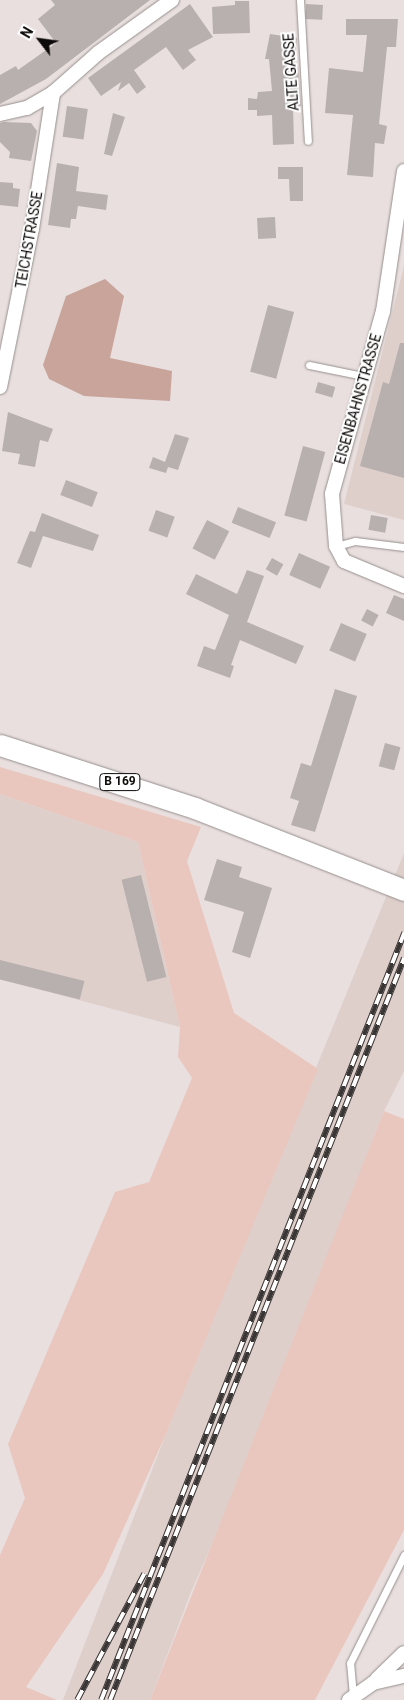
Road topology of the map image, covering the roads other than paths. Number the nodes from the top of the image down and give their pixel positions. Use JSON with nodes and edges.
{"nodes":[{"id":1,"x":172,"y":0,"type":"edge"},
{"id":2,"x":300,"y":0,"type":"edge"},
{"id":3,"x":53,"y":93,"type":"junction"},
{"id":4,"x":0,"y":114,"type":"edge"},
{"id":5,"x":308,"y":141,"type":"dead end"},
{"id":6,"x":404,"y":171,"type":"edge"},
{"id":7,"x":309,"y":364,"type":"dead end"},
{"id":8,"x":363,"y":376,"type":"junction"},
{"id":9,"x":0,"y":386,"type":"edge"},
{"id":10,"x":336,"y":546,"type":"junction"},
{"id":11,"x":404,"y":547,"type":"edge"},
{"id":12,"x":404,"y":586,"type":"edge"},
{"id":13,"x":0,"y":745,"type":"edge"},
{"id":14,"x":404,"y":890,"type":"edge"},
{"id":15,"x":404,"y":1555,"type":"edge"},
{"id":16,"x":404,"y":1653,"type":"edge"},
{"id":17,"x":404,"y":1676,"type":"edge"},
{"id":18,"x":373,"y":1683,"type":"junction"},
{"id":19,"x":351,"y":1698,"type":"edge"}],
"edges":[{"from":1,"to":3,"type":"street"},
{"from":2,"to":5,"type":"lane","name":"ALTE GASSE"},
{"from":3,"to":4,"type":"street"},
{"from":3,"to":9,"type":"street","name":"TEICHSTRASSE"},
{"from":6,"to":8,"type":"street","name":"EISENBAHNSTRASSE"},
{"from":7,"to":8,"type":"lane"},
{"from":8,"to":10,"type":"street","name":"EISENBAHNSTRASSE"},
{"from":10,"to":11,"type":"lane"},
{"from":10,"to":12,"type":"street"},
{"from":13,"to":14,"type":"main road","number":"B 169"},
{"from":15,"to":19,"type":"lane"},
{"from":16,"to":18,"type":"street"},
{"from":17,"to":18,"type":"street"},
{"from":18,"to":19,"type":"street"}]}
